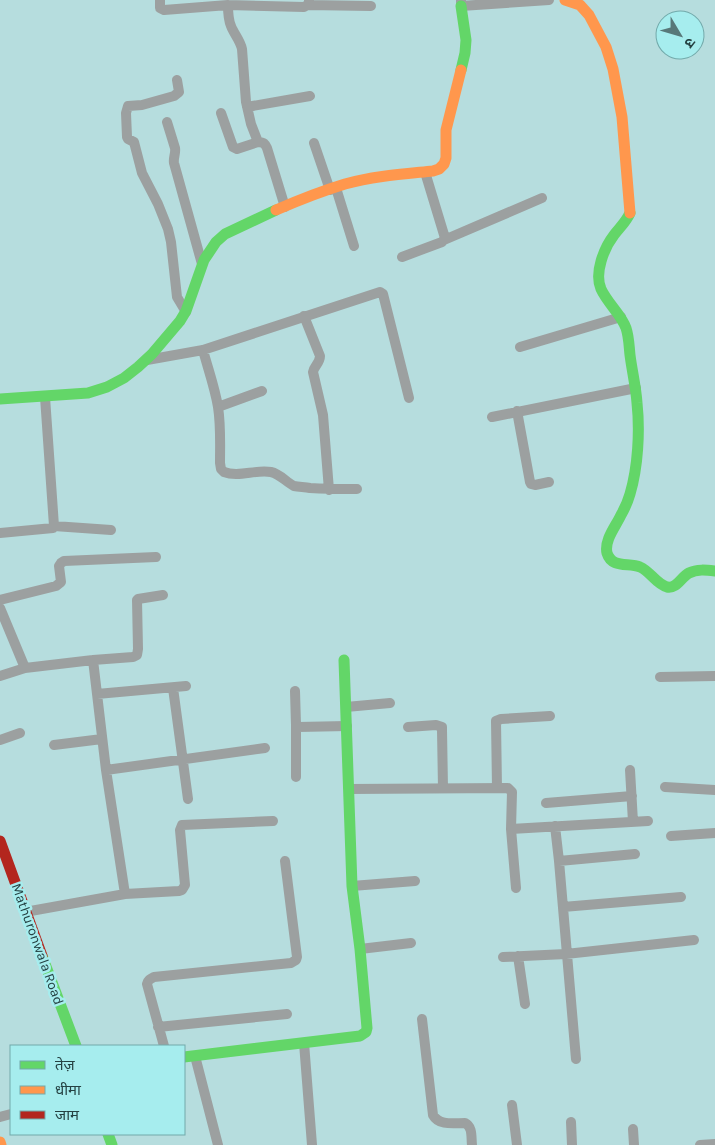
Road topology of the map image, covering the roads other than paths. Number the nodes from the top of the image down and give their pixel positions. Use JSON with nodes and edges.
{"nodes":[{"id":1,"x":160,"y":0,"type":"edge"},
{"id":2,"x":549,"y":0,"type":"edge"},
{"id":3,"x":565,"y":0,"type":"edge"},
{"id":4,"x":308,"y":3,"type":"edge"},
{"id":5,"x":461,"y":3,"type":"edge"},
{"id":6,"x":228,"y":5,"type":"junction"},
{"id":7,"x":371,"y":6,"type":"dead end"},
{"id":8,"x":177,"y":80,"type":"dead end"},
{"id":9,"x":310,"y":96,"type":"dead end"},
{"id":10,"x":247,"y":107,"type":"junction"},
{"id":11,"x":221,"y":113,"type":"dead end"},
{"id":12,"x":167,"y":122,"type":"dead end"},
{"id":13,"x":258,"y":142,"type":"junction"},
{"id":14,"x":314,"y":143,"type":"dead end"},
{"id":15,"x":425,"y":172,"type":"junction"},
{"id":16,"x":333,"y":189,"type":"junction"},
{"id":17,"x":542,"y":198,"type":"dead end"},
{"id":18,"x":285,"y":207,"type":"junction"},
{"id":19,"x":444,"y":240,"type":"junction"},
{"id":20,"x":354,"y":246,"type":"dead end"},
{"id":21,"x":402,"y":257,"type":"dead end"},
{"id":22,"x":202,"y":264,"type":"junction"},
{"id":23,"x":186,"y":312,"type":"junction"},
{"id":24,"x":304,"y":316,"type":"junction"},
{"id":25,"x":621,"y":317,"type":"junction"},
{"id":26,"x":520,"y":347,"type":"dead end"},
{"id":27,"x":202,"y":350,"type":"junction"},
{"id":28,"x":147,"y":360,"type":"junction"},
{"id":29,"x":636,"y":388,"type":"junction"},
{"id":30,"x":262,"y":392,"type":"dead end"},
{"id":31,"x":45,"y":397,"type":"junction"},
{"id":32,"x":409,"y":398,"type":"dead end"},
{"id":33,"x":0,"y":400,"type":"edge"},
{"id":34,"x":218,"y":406,"type":"junction"},
{"id":35,"x":517,"y":411,"type":"junction"},
{"id":36,"x":492,"y":416,"type":"dead end"},
{"id":37,"x":549,"y":482,"type":"dead end"},
{"id":38,"x":357,"y":489,"type":"dead end"},
{"id":39,"x":330,"y":490,"type":"junction"},
{"id":40,"x":54,"y":526,"type":"junction"},
{"id":41,"x":111,"y":530,"type":"dead end"},
{"id":42,"x":0,"y":533,"type":"edge"},
{"id":43,"x":156,"y":557,"type":"dead end"},
{"id":44,"x":715,"y":571,"type":"edge"},
{"id":45,"x":163,"y":595,"type":"dead end"},
{"id":46,"x":0,"y":600,"type":"edge"},
{"id":47,"x":0,"y":608,"type":"edge"},
{"id":48,"x":93,"y":660,"type":"junction"},
{"id":49,"x":344,"y":660,"type":"dead end"},
{"id":50,"x":25,"y":668,"type":"junction"},
{"id":51,"x":0,"y":676,"type":"edge"},
{"id":52,"x":715,"y":676,"type":"edge"},
{"id":53,"x":660,"y":677,"type":"dead end"},
{"id":54,"x":186,"y":686,"type":"dead end"},
{"id":55,"x":173,"y":688,"type":"junction"},
{"id":56,"x":295,"y":691,"type":"dead end"},
{"id":57,"x":97,"y":694,"type":"junction"},
{"id":58,"x":390,"y":703,"type":"dead end"},
{"id":59,"x":346,"y":707,"type":"junction"},
{"id":60,"x":550,"y":716,"type":"dead end"},
{"id":61,"x":296,"y":726,"type":"junction"},
{"id":62,"x":347,"y":726,"type":"junction"},
{"id":63,"x":408,"y":727,"type":"dead end"},
{"id":64,"x":20,"y":734,"type":"dead end"},
{"id":65,"x":102,"y":739,"type":"junction"},
{"id":66,"x":0,"y":740,"type":"edge"},
{"id":67,"x":54,"y":745,"type":"dead end"},
{"id":68,"x":265,"y":748,"type":"dead end"},
{"id":69,"x":182,"y":760,"type":"junction"},
{"id":70,"x":106,"y":770,"type":"junction"},
{"id":71,"x":630,"y":770,"type":"dead end"},
{"id":72,"x":296,"y":777,"type":"dead end"},
{"id":73,"x":665,"y":787,"type":"dead end"},
{"id":74,"x":443,"y":788,"type":"junction"},
{"id":75,"x":497,"y":788,"type":"junction"},
{"id":76,"x":349,"y":789,"type":"junction"},
{"id":77,"x":715,"y":790,"type":"edge"},
{"id":78,"x":632,"y":796,"type":"junction"},
{"id":79,"x":188,"y":799,"type":"dead end"},
{"id":80,"x":546,"y":802,"type":"dead end"},
{"id":81,"x":273,"y":821,"type":"dead end"},
{"id":82,"x":648,"y":821,"type":"dead end"},
{"id":83,"x":633,"y":822,"type":"junction"},
{"id":84,"x":555,"y":826,"type":"junction"},
{"id":85,"x":511,"y":829,"type":"junction"},
{"id":86,"x":715,"y":833,"type":"edge"},
{"id":87,"x":671,"y":836,"type":"dead end"},
{"id":88,"x":0,"y":840,"type":"edge"},
{"id":89,"x":635,"y":854,"type":"dead end"},
{"id":90,"x":559,"y":861,"type":"junction"},
{"id":91,"x":285,"y":862,"type":"dead end"},
{"id":92,"x":414,"y":881,"type":"dead end"},
{"id":93,"x":352,"y":886,"type":"junction"},
{"id":94,"x":516,"y":888,"type":"dead end"},
{"id":95,"x":125,"y":894,"type":"junction"},
{"id":96,"x":681,"y":897,"type":"dead end"},
{"id":97,"x":563,"y":907,"type":"junction"},
{"id":98,"x":25,"y":912,"type":"junction"},
{"id":99,"x":694,"y":940,"type":"dead end"},
{"id":100,"x":411,"y":942,"type":"dead end"},
{"id":101,"x":360,"y":949,"type":"junction"},
{"id":102,"x":566,"y":954,"type":"junction"},
{"id":103,"x":518,"y":956,"type":"junction"},
{"id":104,"x":503,"y":957,"type":"dead end"},
{"id":105,"x":524,"y":1004,"type":"dead end"},
{"id":106,"x":287,"y":1014,"type":"dead end"},
{"id":107,"x":422,"y":1019,"type":"dead end"},
{"id":108,"x":158,"y":1027,"type":"junction"},
{"id":109,"x":304,"y":1043,"type":"junction"},
{"id":110,"x":76,"y":1045,"type":"edge"},
{"id":111,"x":164,"y":1045,"type":"edge"},
{"id":112,"x":189,"y":1056,"type":"edge"},
{"id":113,"x":576,"y":1059,"type":"dead end"},
{"id":114,"x":512,"y":1105,"type":"dead end"},
{"id":115,"x":571,"y":1122,"type":"dead end"},
{"id":116,"x":633,"y":1129,"type":"dead end"},
{"id":117,"x":715,"y":1144,"type":"edge"},
{"id":118,"x":218,"y":1145,"type":"edge"},
{"id":119,"x":312,"y":1145,"type":"edge"},
{"id":120,"x":472,"y":1145,"type":"edge"},
{"id":121,"x":516,"y":1145,"type":"edge"},
{"id":122,"x":572,"y":1145,"type":"edge"},
{"id":123,"x":634,"y":1145,"type":"edge"},
{"id":124,"x":700,"y":1145,"type":"edge"}],
"edges":[{"from":1,"to":6,"type":"street"},
{"from":2,"to":5,"type":"street"},
{"from":3,"to":25,"type":"street"},
{"from":4,"to":6,"type":"street"},
{"from":4,"to":7,"type":"street"},
{"from":5,"to":15,"type":"street"},
{"from":6,"to":10,"type":"street"},
{"from":8,"to":23,"type":"street"},
{"from":9,"to":10,"type":"street"},
{"from":10,"to":13,"type":"street"},
{"from":11,"to":13,"type":"street"},
{"from":12,"to":22,"type":"street"},
{"from":13,"to":18,"type":"street"},
{"from":14,"to":16,"type":"street"},
{"from":15,"to":16,"type":"street"},
{"from":15,"to":19,"type":"street"},
{"from":16,"to":18,"type":"street"},
{"from":16,"to":20,"type":"street"},
{"from":17,"to":19,"type":"street"},
{"from":18,"to":22,"type":"street"},
{"from":19,"to":21,"type":"street"},
{"from":22,"to":23,"type":"street"},
{"from":23,"to":28,"type":"street"},
{"from":24,"to":27,"type":"street"},
{"from":24,"to":32,"type":"street"},
{"from":24,"to":39,"type":"street"},
{"from":25,"to":26,"type":"street"},
{"from":25,"to":29,"type":"street"},
{"from":27,"to":28,"type":"street"},
{"from":27,"to":34,"type":"street"},
{"from":28,"to":31,"type":"street"},
{"from":29,"to":35,"type":"street"},
{"from":29,"to":44,"type":"street"},
{"from":30,"to":34,"type":"street"},
{"from":31,"to":33,"type":"street"},
{"from":31,"to":40,"type":"street"},
{"from":34,"to":39,"type":"street"},
{"from":35,"to":36,"type":"street"},
{"from":35,"to":37,"type":"street"},
{"from":38,"to":39,"type":"street"},
{"from":40,"to":41,"type":"street"},
{"from":40,"to":42,"type":"street"},
{"from":43,"to":46,"type":"street"},
{"from":45,"to":48,"type":"street"},
{"from":47,"to":50,"type":"street"},
{"from":48,"to":50,"type":"street"},
{"from":48,"to":57,"type":"street"},
{"from":49,"to":59,"type":"street"},
{"from":50,"to":51,"type":"street"},
{"from":52,"to":53,"type":"street"},
{"from":54,"to":55,"type":"street"},
{"from":55,"to":57,"type":"street"},
{"from":55,"to":69,"type":"street"},
{"from":56,"to":61,"type":"street"},
{"from":57,"to":65,"type":"street"},
{"from":58,"to":59,"type":"street"},
{"from":59,"to":62,"type":"street"},
{"from":60,"to":75,"type":"street"},
{"from":61,"to":62,"type":"street"},
{"from":61,"to":72,"type":"street"},
{"from":62,"to":76,"type":"street"},
{"from":63,"to":74,"type":"street"},
{"from":64,"to":66,"type":"street"},
{"from":65,"to":67,"type":"street"},
{"from":65,"to":70,"type":"street"},
{"from":68,"to":69,"type":"street"},
{"from":69,"to":70,"type":"street"},
{"from":69,"to":79,"type":"street"},
{"from":70,"to":95,"type":"street"},
{"from":71,"to":78,"type":"street"},
{"from":73,"to":77,"type":"street"},
{"from":74,"to":75,"type":"street"},
{"from":74,"to":76,"type":"street"},
{"from":75,"to":85,"type":"street"},
{"from":76,"to":93,"type":"street"},
{"from":78,"to":80,"type":"street"},
{"from":78,"to":83,"type":"street"},
{"from":81,"to":95,"type":"street"},
{"from":82,"to":83,"type":"street"},
{"from":83,"to":84,"type":"street"},
{"from":84,"to":85,"type":"street"},
{"from":84,"to":90,"type":"street"},
{"from":85,"to":94,"type":"street"},
{"from":86,"to":87,"type":"street"},
{"from":88,"to":98,"type":"street","name":"Mathuronwala Road"},
{"from":89,"to":90,"type":"street"},
{"from":90,"to":97,"type":"street"},
{"from":91,"to":108,"type":"street"},
{"from":92,"to":93,"type":"street"},
{"from":93,"to":101,"type":"street"},
{"from":95,"to":98,"type":"street"},
{"from":96,"to":97,"type":"street"},
{"from":97,"to":102,"type":"street"},
{"from":98,"to":110,"type":"street","name":"Mathuronwala Road"},
{"from":99,"to":102,"type":"street"},
{"from":100,"to":101,"type":"street"},
{"from":101,"to":109,"type":"street"},
{"from":102,"to":103,"type":"street"},
{"from":102,"to":113,"type":"street"},
{"from":103,"to":104,"type":"street"},
{"from":103,"to":105,"type":"street"},
{"from":106,"to":108,"type":"street"},
{"from":107,"to":120,"type":"street"},
{"from":108,"to":111,"type":"street"},
{"from":109,"to":112,"type":"street"},
{"from":109,"to":119,"type":"street"},
{"from":112,"to":118,"type":"street"},
{"from":114,"to":121,"type":"street"},
{"from":115,"to":122,"type":"street"},
{"from":116,"to":123,"type":"street"},
{"from":117,"to":124,"type":"street"}]}
